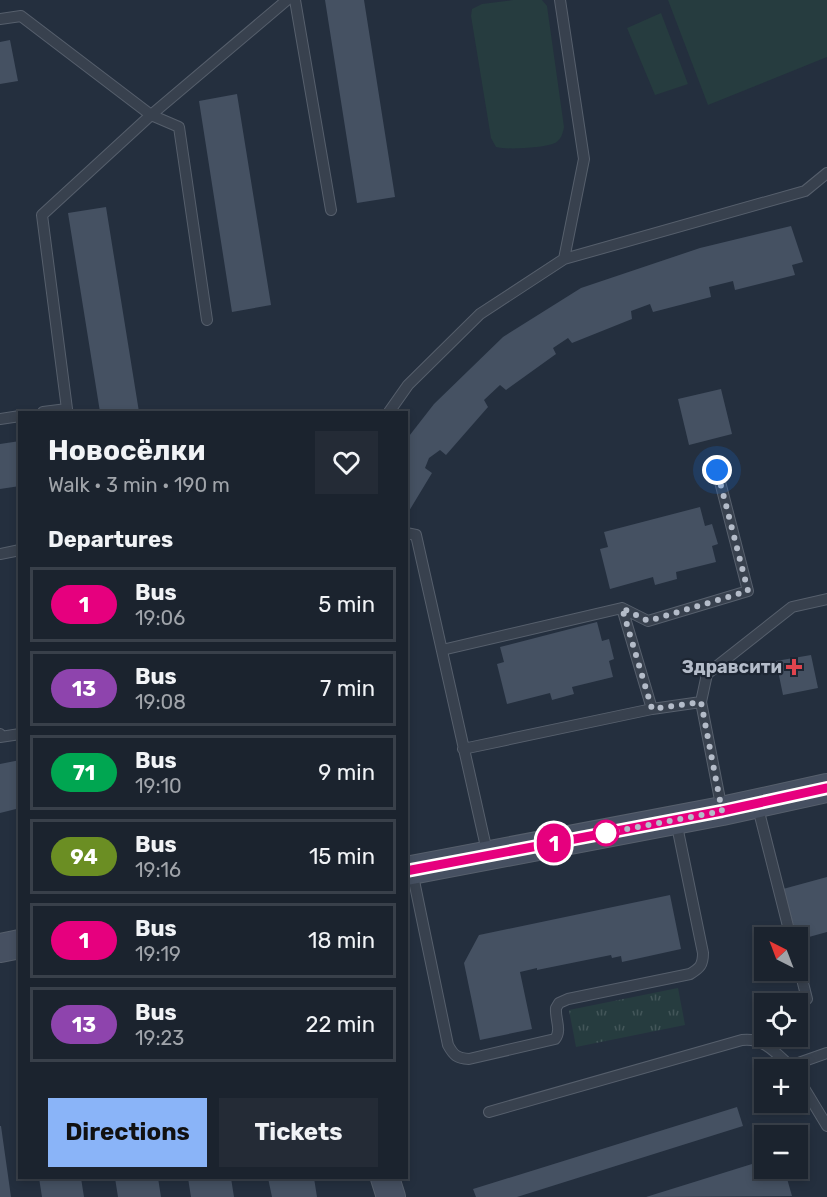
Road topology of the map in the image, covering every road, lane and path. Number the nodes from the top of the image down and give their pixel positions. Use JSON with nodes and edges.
{"nodes":[{"id":1,"x":287,"y":0,"type":"edge"},
{"id":2,"x":295,"y":0,"type":"edge"},
{"id":3,"x":560,"y":0,"type":"edge"},
{"id":4,"x":0,"y":19,"type":"edge"},
{"id":5,"x":151,"y":115,"type":"junction"},
{"id":6,"x":827,"y":174,"type":"edge"},
{"id":7,"x":331,"y":210,"type":"dead end"},
{"id":8,"x":564,"y":259,"type":"junction"},
{"id":9,"x":207,"y":320,"type":"dead end"},
{"id":10,"x":51,"y":411,"type":"edge"},
{"id":11,"x":390,"y":411,"type":"edge"},
{"id":12,"x":18,"y":416,"type":"edge"},
{"id":13,"x":0,"y":419,"type":"edge"},
{"id":14,"x":717,"y":470,"type":"dead end"},
{"id":15,"x":408,"y":533,"type":"edge"},
{"id":16,"x":18,"y":550,"type":"edge"},
{"id":17,"x":0,"y":554,"type":"edge"},
{"id":18,"x":827,"y":599,"type":"edge"},
{"id":19,"x":622,"y":608,"type":"junction"},
{"id":20,"x":442,"y":650,"type":"junction"},
{"id":21,"x":701,"y":702,"type":"junction"},
{"id":22,"x":652,"y":709,"type":"junction"},
{"id":23,"x":0,"y":734,"type":"edge"},
{"id":24,"x":18,"y":734,"type":"edge"},
{"id":25,"x":463,"y":749,"type":"junction"},
{"id":26,"x":827,"y":788,"type":"edge"},
{"id":27,"x":756,"y":803,"type":"junction"},
{"id":28,"x":722,"y":811,"type":"junction"},
{"id":29,"x":676,"y":819,"type":"junction"},
{"id":30,"x":488,"y":856,"type":"junction"},
{"id":31,"x":409,"y":871,"type":"edge"},
{"id":32,"x":788,"y":927,"type":"edge"},
{"id":33,"x":18,"y":944,"type":"edge"},
{"id":34,"x":0,"y":948,"type":"edge"},
{"id":35,"x":827,"y":1053,"type":"edge"},
{"id":36,"x":781,"y":1059,"type":"edge"},
{"id":37,"x":808,"y":1061,"type":"edge"},
{"id":38,"x":808,"y":1095,"type":"edge"},
{"id":39,"x":489,"y":1112,"type":"dead end"},
{"id":40,"x":827,"y":1126,"type":"edge"},
{"id":41,"x":385,"y":1179,"type":"edge"},
{"id":42,"x":391,"y":1197,"type":"edge"}],
"edges":[{"from":1,"to":5,"type":"lane"},
{"from":2,"to":7,"type":"lane"},
{"from":3,"to":8,"type":"lane"},
{"from":4,"to":5,"type":"lane"},
{"from":5,"to":9,"type":"lane"},
{"from":5,"to":10,"type":"lane"},
{"from":6,"to":8,"type":"lane"},
{"from":8,"to":11,"type":"lane"},
{"from":12,"to":13,"type":"lane"},
{"from":14,"to":19,"type":"lane"},
{"from":15,"to":20,"type":"lane"},
{"from":16,"to":17,"type":"lane"},
{"from":18,"to":21,"type":"lane"},
{"from":19,"to":20,"type":"lane"},
{"from":19,"to":22,"type":"lane"},
{"from":20,"to":25,"type":"lane"},
{"from":21,"to":22,"type":"lane"},
{"from":21,"to":28,"type":"lane"},
{"from":22,"to":25,"type":"lane"},
{"from":23,"to":24,"type":"lane"},
{"from":25,"to":30,"type":"lane"},
{"from":26,"to":27,"type":"street"},
{"from":27,"to":28,"type":"street"},
{"from":27,"to":32,"type":"lane"},
{"from":28,"to":29,"type":"street"},
{"from":29,"to":30,"type":"street"},
{"from":29,"to":31,"type":"lane"},
{"from":30,"to":31,"type":"street"},
{"from":33,"to":34,"type":"street"},
{"from":35,"to":37,"type":"lane"},
{"from":36,"to":39,"type":"lane"},
{"from":38,"to":40,"type":"lane"},
{"from":41,"to":42,"type":"street"}]}
